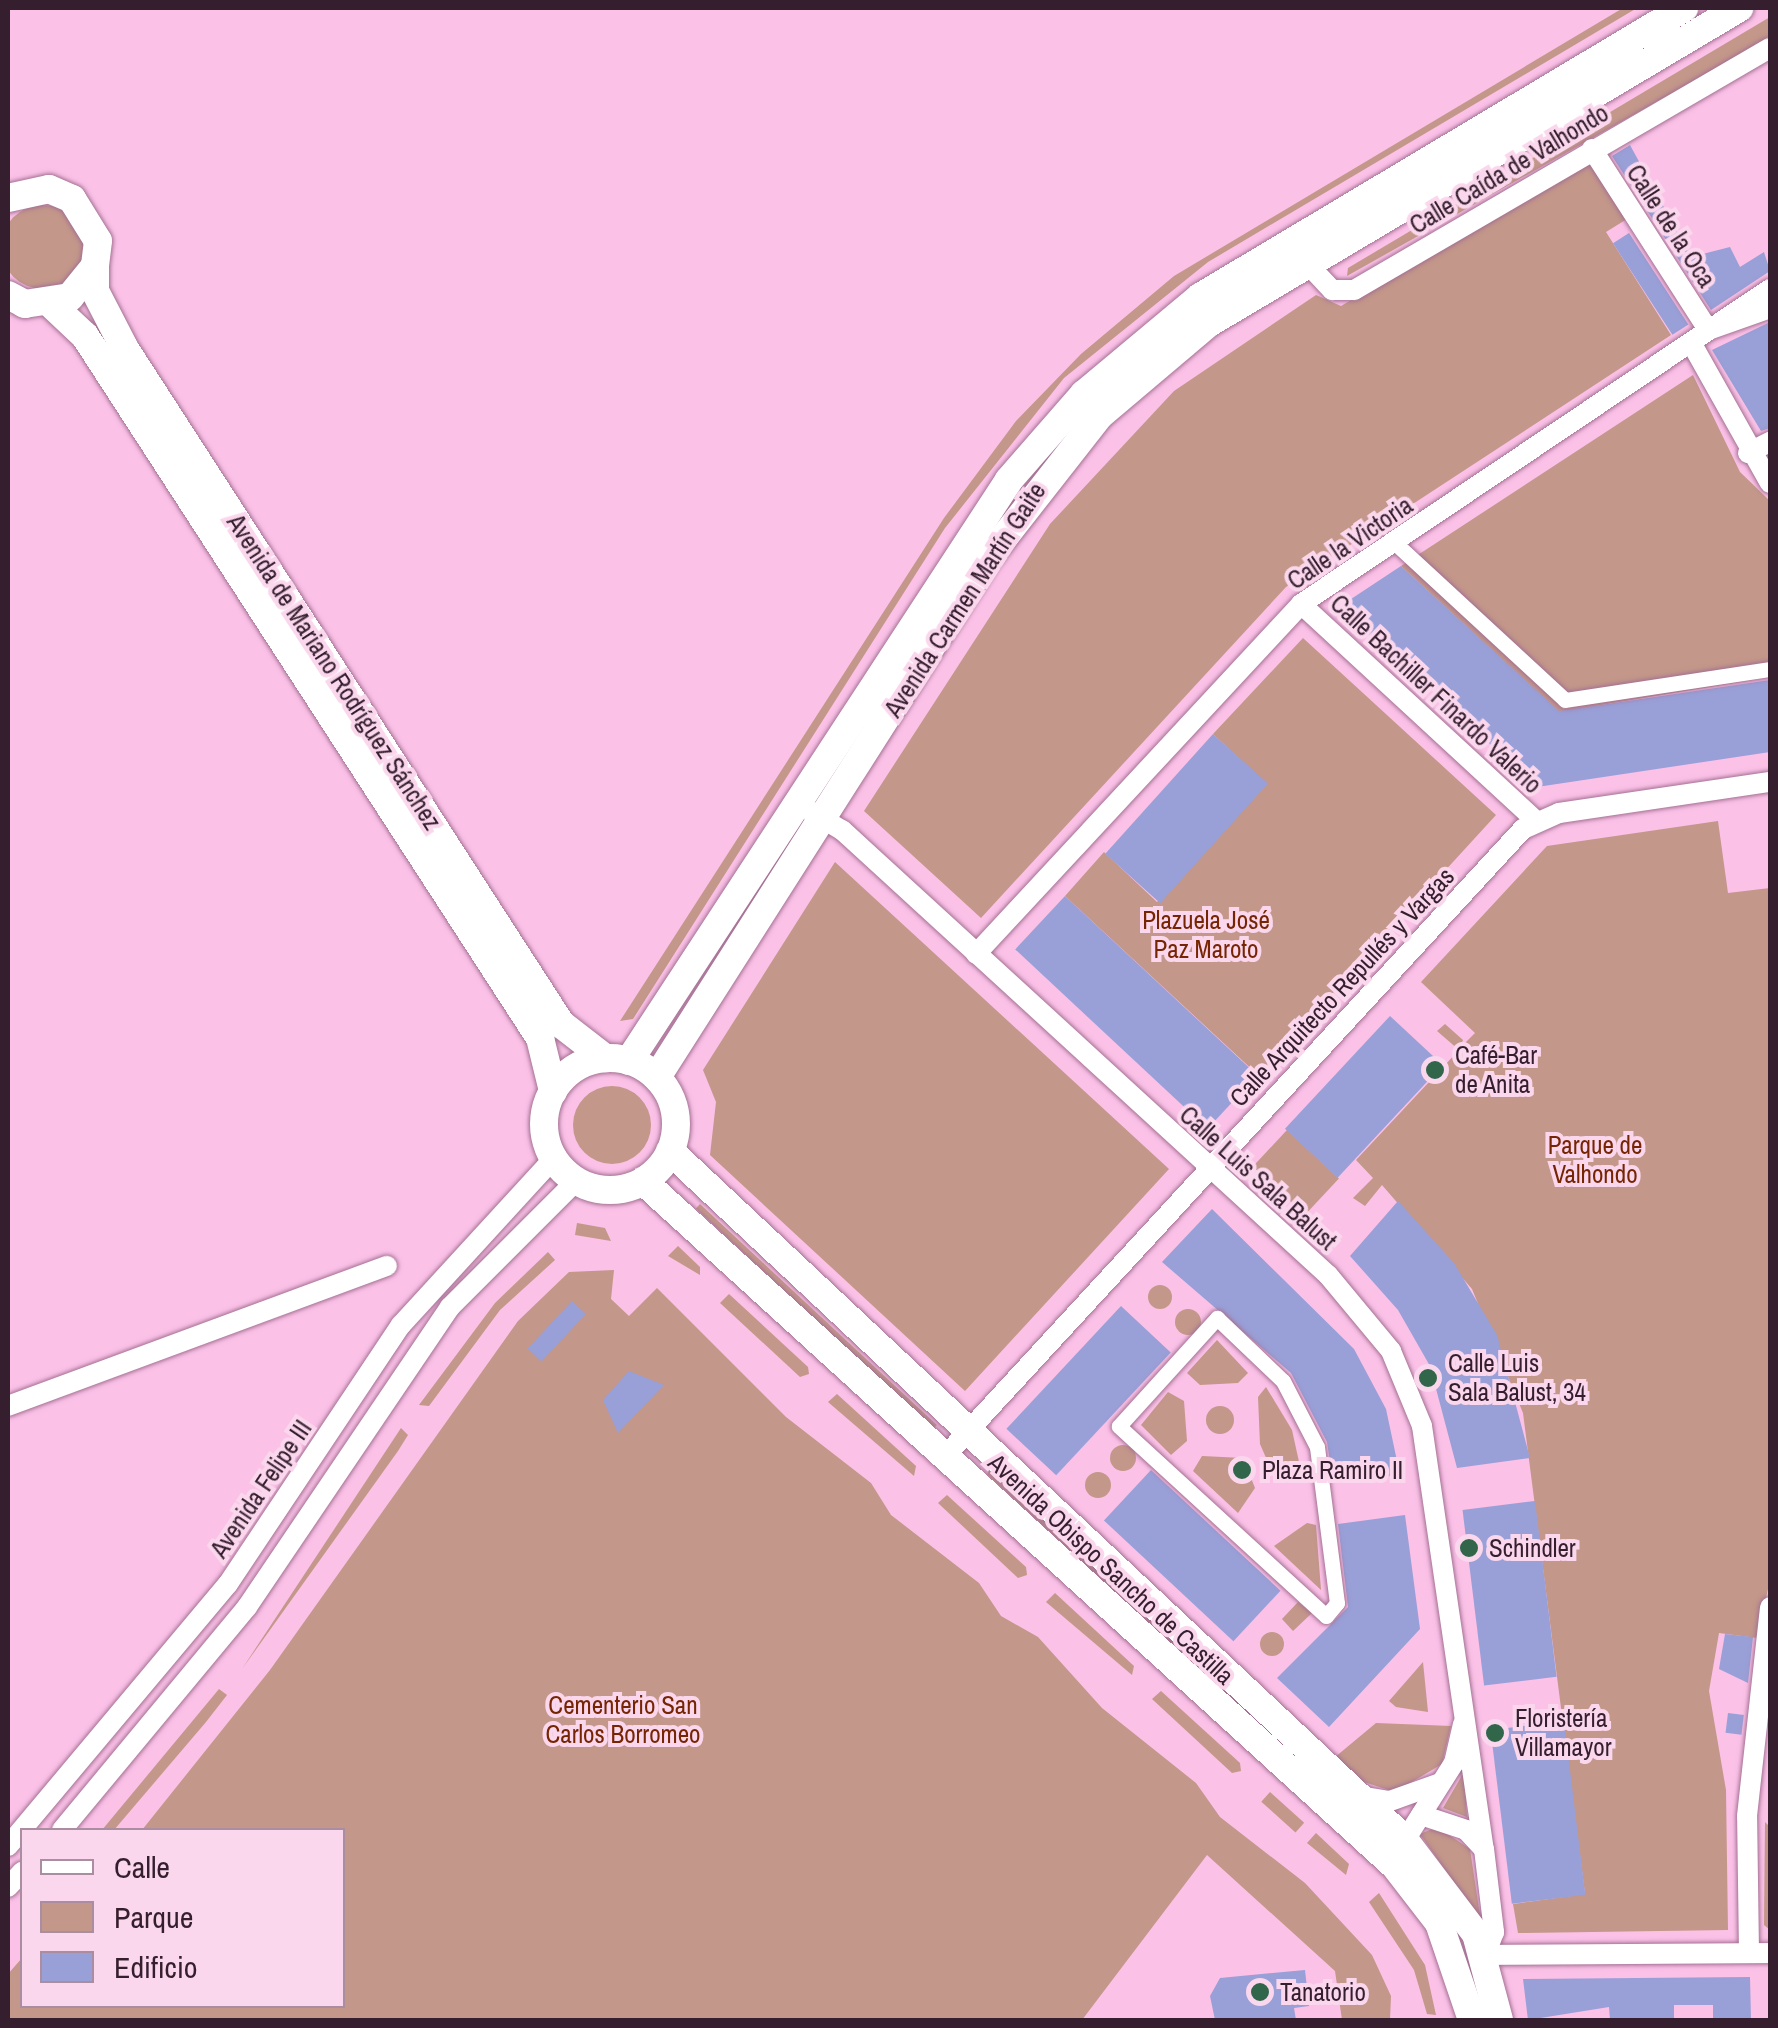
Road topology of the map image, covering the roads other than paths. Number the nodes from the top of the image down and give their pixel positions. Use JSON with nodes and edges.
{"nodes":[{"id":1,"x":1684,"y":8,"type":"edge"},
{"id":2,"x":1738,"y":8,"type":"edge"},
{"id":3,"x":1770,"y":48,"type":"edge"},
{"id":4,"x":1592,"y":149,"type":"junction"},
{"id":5,"x":13,"y":191,"type":"edge"},
{"id":6,"x":1279,"y":250,"type":"junction"},
{"id":7,"x":1312,"y":262,"type":"junction"},
{"id":8,"x":95,"y":266,"type":"junction"},
{"id":9,"x":1770,"y":289,"type":"edge"},
{"id":10,"x":8,"y":295,"type":"edge"},
{"id":11,"x":51,"y":304,"type":"junction"},
{"id":12,"x":1770,"y":308,"type":"edge"},
{"id":13,"x":1700,"y":338,"type":"junction"},
{"id":14,"x":1770,"y":442,"type":"edge"},
{"id":15,"x":1748,"y":453,"type":"junction"},
{"id":16,"x":1770,"y":483,"type":"edge"},
{"id":17,"x":1394,"y":543,"type":"junction"},
{"id":18,"x":1301,"y":604,"type":"junction"},
{"id":19,"x":1770,"y":669,"type":"edge"},
{"id":20,"x":1770,"y":782,"type":"edge"},
{"id":21,"x":794,"y":814,"type":"junction"},
{"id":22,"x":825,"y":816,"type":"junction"},
{"id":23,"x":1536,"y":821,"type":"junction"},
{"id":24,"x":976,"y":954,"type":"junction"},
{"id":25,"x":617,"y":1060,"type":"junction"},
{"id":26,"x":657,"y":1077,"type":"junction"},
{"id":27,"x":553,"y":1091,"type":"junction"},
{"id":28,"x":670,"y":1152,"type":"junction"},
{"id":29,"x":554,"y":1158,"type":"junction"},
{"id":30,"x":1209,"y":1169,"type":"junction"},
{"id":31,"x":576,"y":1181,"type":"junction"},
{"id":32,"x":643,"y":1181,"type":"junction"},
{"id":33,"x":388,"y":1266,"type":"dead end"},
{"id":34,"x":1213,"y":1322,"type":"joint"},
{"id":35,"x":8,"y":1406,"type":"edge"},
{"id":36,"x":956,"y":1444,"type":"junction"},
{"id":37,"x":1770,"y":1606,"type":"edge"},
{"id":38,"x":1464,"y":1722,"type":"junction"},
{"id":39,"x":1446,"y":1779,"type":"junction"},
{"id":40,"x":1357,"y":1796,"type":"junction"},
{"id":41,"x":1421,"y":1816,"type":"junction"},
{"id":42,"x":23,"y":1828,"type":"edge"},
{"id":43,"x":64,"y":1828,"type":"edge"},
{"id":44,"x":1403,"y":1838,"type":"junction"},
{"id":45,"x":1484,"y":1849,"type":"junction"},
{"id":46,"x":1395,"y":1866,"type":"junction"},
{"id":47,"x":1749,"y":1952,"type":"junction"},
{"id":48,"x":1770,"y":1952,"type":"edge"},
{"id":49,"x":1486,"y":1955,"type":"junction"},
{"id":50,"x":1472,"y":2020,"type":"edge"},
{"id":51,"x":1499,"y":2020,"type":"edge"}],
"edges":[{"from":1,"to":6,"type":"main road","name":"Avenida Carmen Martín Gaite"},
{"from":2,"to":7,"type":"main road","name":"Avenida Carmen Martín Gaite"},
{"from":3,"to":4,"type":"street","name":"Calle Caída de Valhondo"},
{"from":4,"to":7,"type":"street","name":"Calle Caída de Valhondo"},
{"from":4,"to":13,"type":"street","name":"Calle de la Oca"},
{"from":5,"to":8,"type":"main road","name":"Avenida de Mariano Rodríguez Sánchez"},
{"from":6,"to":7,"type":"street","name":"Calle Caída de Valhondo"},
{"from":6,"to":21,"type":"main road","name":"Avenida Carmen Martín Gaite"},
{"from":7,"to":22,"type":"main road","name":"Avenida Carmen Martín Gaite"},
{"from":8,"to":11,"type":"main road"},
{"from":8,"to":25,"type":"main road","name":"Avenida de Mariano Rodríguez Sánchez"},
{"from":9,"to":13,"type":"street","name":"Calle la Victoria"},
{"from":10,"to":11,"type":"main road"},
{"from":11,"to":27,"type":"main road","name":"Avenida de Mariano Rodríguez Sánchez"},
{"from":12,"to":13,"type":"street"},
{"from":13,"to":15,"type":"street","name":"Calle de la Oca"},
{"from":13,"to":17,"type":"street","name":"Calle la Victoria"},
{"from":14,"to":15,"type":"street"},
{"from":15,"to":16,"type":"street","name":"Calle de la Oca"},
{"from":17,"to":18,"type":"street","name":"Calle la Victoria"},
{"from":17,"to":19,"type":"street"},
{"from":18,"to":23,"type":"street","name":"Calle Bachiller Finardo Valerio"},
{"from":18,"to":24,"type":"street","name":"Calle la Victoria"},
{"from":20,"to":23,"type":"street"},
{"from":21,"to":22,"type":"street"},
{"from":21,"to":25,"type":"main road","name":"Avenida Carmen Martín Gaite"},
{"from":22,"to":24,"type":"street","name":"Calle Luis Sala Balust"},
{"from":22,"to":26,"type":"main road","name":"Avenida Carmen Martín Gaite"},
{"from":23,"to":30,"type":"street","name":"Calle Arquitecto Repullés y Vargas"},
{"from":24,"to":30,"type":"street","name":"Calle Luis Sala Balust"},
{"from":25,"to":26,"type":"main road"},
{"from":25,"to":27,"type":"main road"},
{"from":26,"to":28,"type":"main road"},
{"from":27,"to":29,"type":"main road"},
{"from":28,"to":32,"type":"main road"},
{"from":28,"to":36,"type":"main road","name":"Avenida Obispo Sancho de Castilla"},
{"from":29,"to":31,"type":"main road"},
{"from":29,"to":42,"type":"street","name":"Avenida Felipe III"},
{"from":30,"to":36,"type":"street","name":"Calle Arquitecto Repullés y Vargas"},
{"from":30,"to":38,"type":"street","name":"Calle Luis Sala Balust"},
{"from":31,"to":32,"type":"main road"},
{"from":31,"to":43,"type":"street","name":"Avenida Felipe III"},
{"from":32,"to":36,"type":"main road","name":"Avenida Obispo Sancho de Castilla"},
{"from":33,"to":35,"type":"street"},
{"from":34,"to":34,"type":"street"},
{"from":36,"to":40,"type":"main road","name":"Avenida Obispo Sancho de Castilla"},
{"from":36,"to":46,"type":"main road","name":"Avenida Obispo Sancho de Castilla"},
{"from":37,"to":47,"type":"street"},
{"from":38,"to":39,"type":"street","name":"Calle Luis Sala Balust"},
{"from":38,"to":45,"type":"street","name":"Calle Luis Sala Balust"},
{"from":39,"to":40,"type":"street"},
{"from":39,"to":41,"type":"street","name":"Calle Luis Sala Balust"},
{"from":40,"to":44,"type":"main road","name":"Avenida Obispo Sancho de Castilla"},
{"from":41,"to":44,"type":"street","name":"Calle Luis Sala Balust"},
{"from":41,"to":45,"type":"street"},
{"from":44,"to":46,"type":"street","name":"Calle Luis Sala Balust"},
{"from":44,"to":49,"type":"main road","name":"Avenida Obispo Sancho de Castilla"},
{"from":45,"to":49,"type":"street","name":"Calle Luis Sala Balust"},
{"from":46,"to":50,"type":"main road","name":"Avenida Obispo Sancho de Castilla"},
{"from":47,"to":48,"type":"street"},
{"from":47,"to":49,"type":"street"},
{"from":49,"to":51,"type":"main road","name":"Avenida Obispo Sancho de Castilla"}]}
